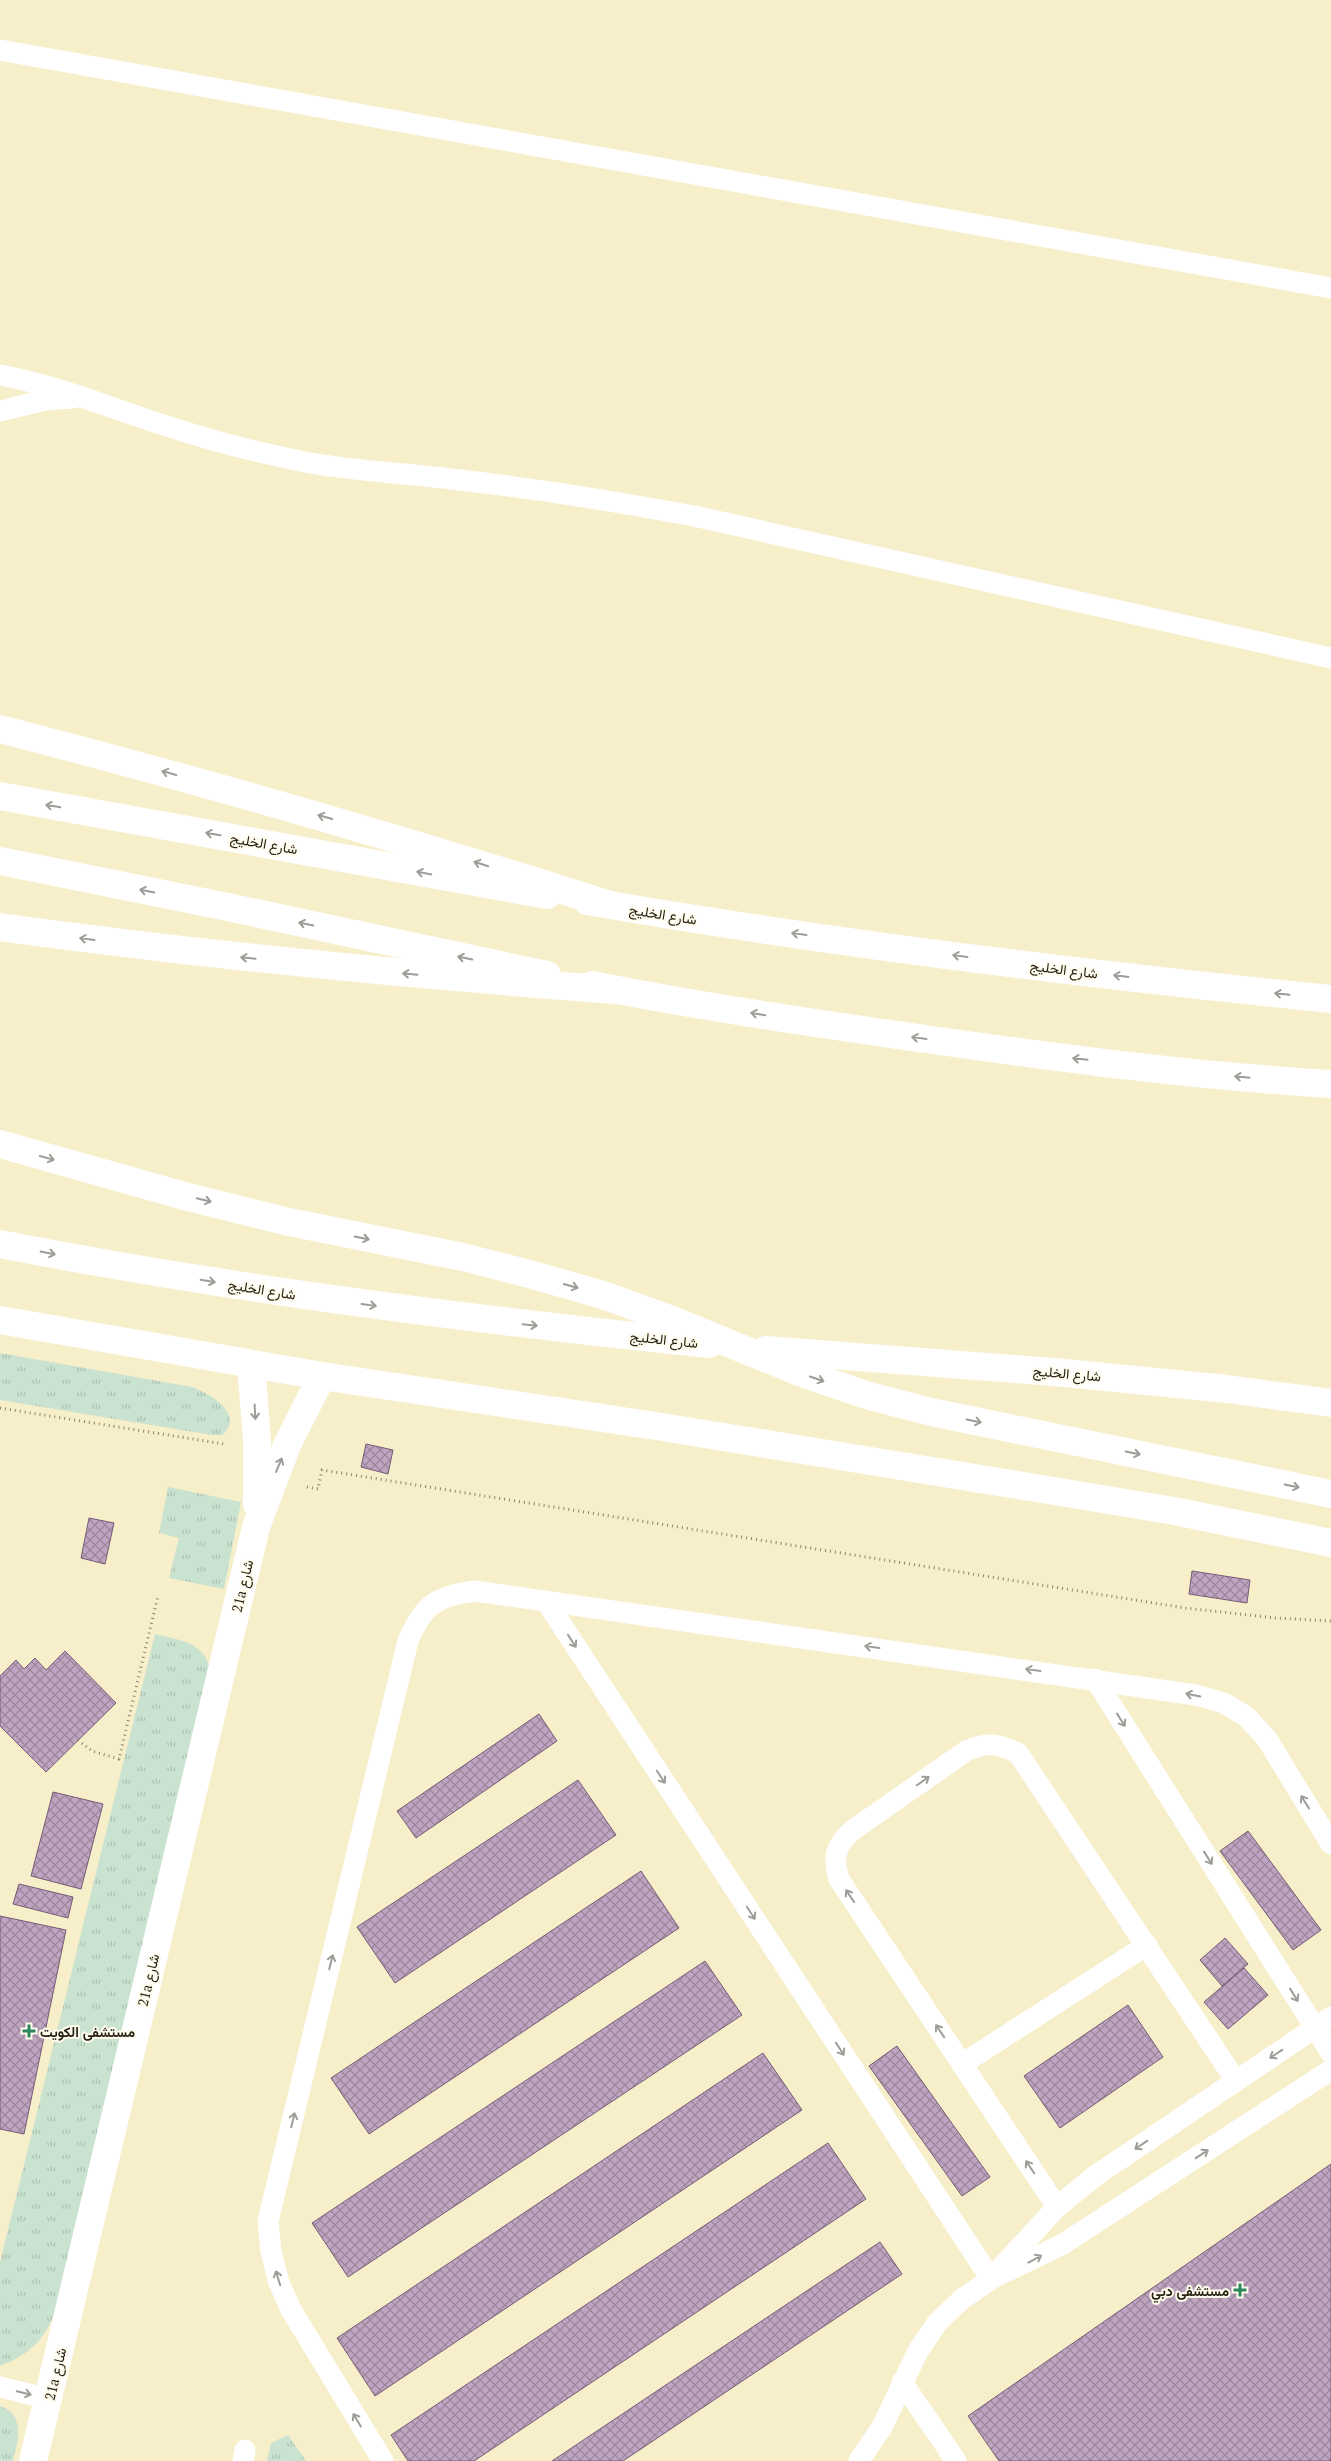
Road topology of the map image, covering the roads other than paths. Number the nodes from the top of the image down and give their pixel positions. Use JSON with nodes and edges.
{"nodes":[{"id":1,"x":0,"y":50,"type":"edge"},
{"id":2,"x":1331,"y":288,"type":"edge"},
{"id":3,"x":0,"y":375,"type":"edge"},
{"id":4,"x":100,"y":402,"type":"junction"},
{"id":5,"x":0,"y":411,"type":"edge"},
{"id":6,"x":1331,"y":658,"type":"edge"},
{"id":7,"x":0,"y":730,"type":"edge"},
{"id":8,"x":0,"y":796,"type":"edge"},
{"id":9,"x":0,"y":861,"type":"edge"},
{"id":10,"x":610,"y":906,"type":"junction"},
{"id":11,"x":0,"y":927,"type":"edge"},
{"id":12,"x":616,"y":990,"type":"junction"},
{"id":13,"x":1331,"y":999,"type":"edge"},
{"id":14,"x":1331,"y":1084,"type":"edge"},
{"id":15,"x":0,"y":1144,"type":"edge"},
{"id":16,"x":0,"y":1244,"type":"edge"},
{"id":17,"x":0,"y":1320,"type":"edge"},
{"id":18,"x":740,"y":1348,"type":"junction"},
{"id":19,"x":251,"y":1364,"type":"junction"},
{"id":20,"x":322,"y":1376,"type":"junction"},
{"id":21,"x":1331,"y":1403,"type":"edge"},
{"id":22,"x":1331,"y":1494,"type":"edge"},
{"id":23,"x":256,"y":1528,"type":"junction"},
{"id":24,"x":1331,"y":1543,"type":"edge"},
{"id":25,"x":546,"y":1601,"type":"junction"},
{"id":26,"x":1095,"y":1679,"type":"junction"},
{"id":27,"x":1331,"y":1844,"type":"edge"},
{"id":28,"x":1147,"y":1945,"type":"junction"},
{"id":29,"x":1323,"y":2023,"type":"edge"},
{"id":30,"x":1331,"y":2053,"type":"edge"},
{"id":31,"x":962,"y":2064,"type":"junction"},
{"id":32,"x":1331,"y":2070,"type":"edge"},
{"id":33,"x":1236,"y":2081,"type":"junction"},
{"id":34,"x":1057,"y":2208,"type":"junction"},
{"id":35,"x":991,"y":2279,"type":"junction"},
{"id":36,"x":902,"y":2382,"type":"junction"},
{"id":37,"x":0,"y":2387,"type":"edge"},
{"id":38,"x":49,"y":2399,"type":"junction"},
{"id":39,"x":33,"y":2461,"type":"edge"},
{"id":40,"x":383,"y":2461,"type":"edge"},
{"id":41,"x":859,"y":2461,"type":"edge"},
{"id":42,"x":956,"y":2461,"type":"edge"}],
"edges":[{"from":1,"to":2,"type":"lane"},
{"from":3,"to":4,"type":"lane"},
{"from":4,"to":5,"type":"lane"},
{"from":4,"to":6,"type":"lane"},
{"from":10,"to":7,"type":"main road","one_way":true},
{"from":10,"to":8,"type":"main road","name":"شارع الخليج","one_way":true},
{"from":12,"to":9,"type":"main road","one_way":true},
{"from":13,"to":10,"type":"main road","name":"شارع الخليج","one_way":true},
{"from":12,"to":11,"type":"main road","one_way":true},
{"from":14,"to":12,"type":"main road","one_way":true},
{"from":15,"to":18,"type":"main road","one_way":true},
{"from":16,"to":18,"type":"main road","name":"شارع الخليج","one_way":true},
{"from":17,"to":19,"type":"main road"},
{"from":18,"to":21,"type":"main road","name":"شارع الخليج"},
{"from":18,"to":22,"type":"main road","one_way":true},
{"from":19,"to":20,"type":"main road"},
{"from":19,"to":23,"type":"main road","name":"21a شارع","one_way":true},
{"from":23,"to":20,"type":"main road","name":"21a شارع","one_way":true},
{"from":20,"to":24,"type":"main road"},
{"from":23,"to":38,"type":"main road","name":"21a شارع"},
{"from":26,"to":25,"type":"lane","one_way":true},
{"from":25,"to":35,"type":"lane","one_way":true},
{"from":40,"to":25,"type":"lane","one_way":true},
{"from":27,"to":26,"type":"lane","one_way":true},
{"from":26,"to":29,"type":"lane","one_way":true},
{"from":28,"to":31,"type":"lane"},
{"from":31,"to":28,"type":"lane","one_way":true},
{"from":28,"to":33,"type":"lane"},
{"from":29,"to":30,"type":"lane"},
{"from":29,"to":33,"type":"lane","one_way":true},
{"from":34,"to":31,"type":"lane","one_way":true},
{"from":35,"to":32,"type":"lane","one_way":true},
{"from":33,"to":34,"type":"lane","one_way":true},
{"from":34,"to":35,"type":"lane"},
{"from":35,"to":36,"type":"lane"},
{"from":36,"to":41,"type":"lane"},
{"from":36,"to":42,"type":"lane"},
{"from":37,"to":38,"type":"lane","one_way":true},
{"from":38,"to":39,"type":"main road","name":"21a شارع"}]}
